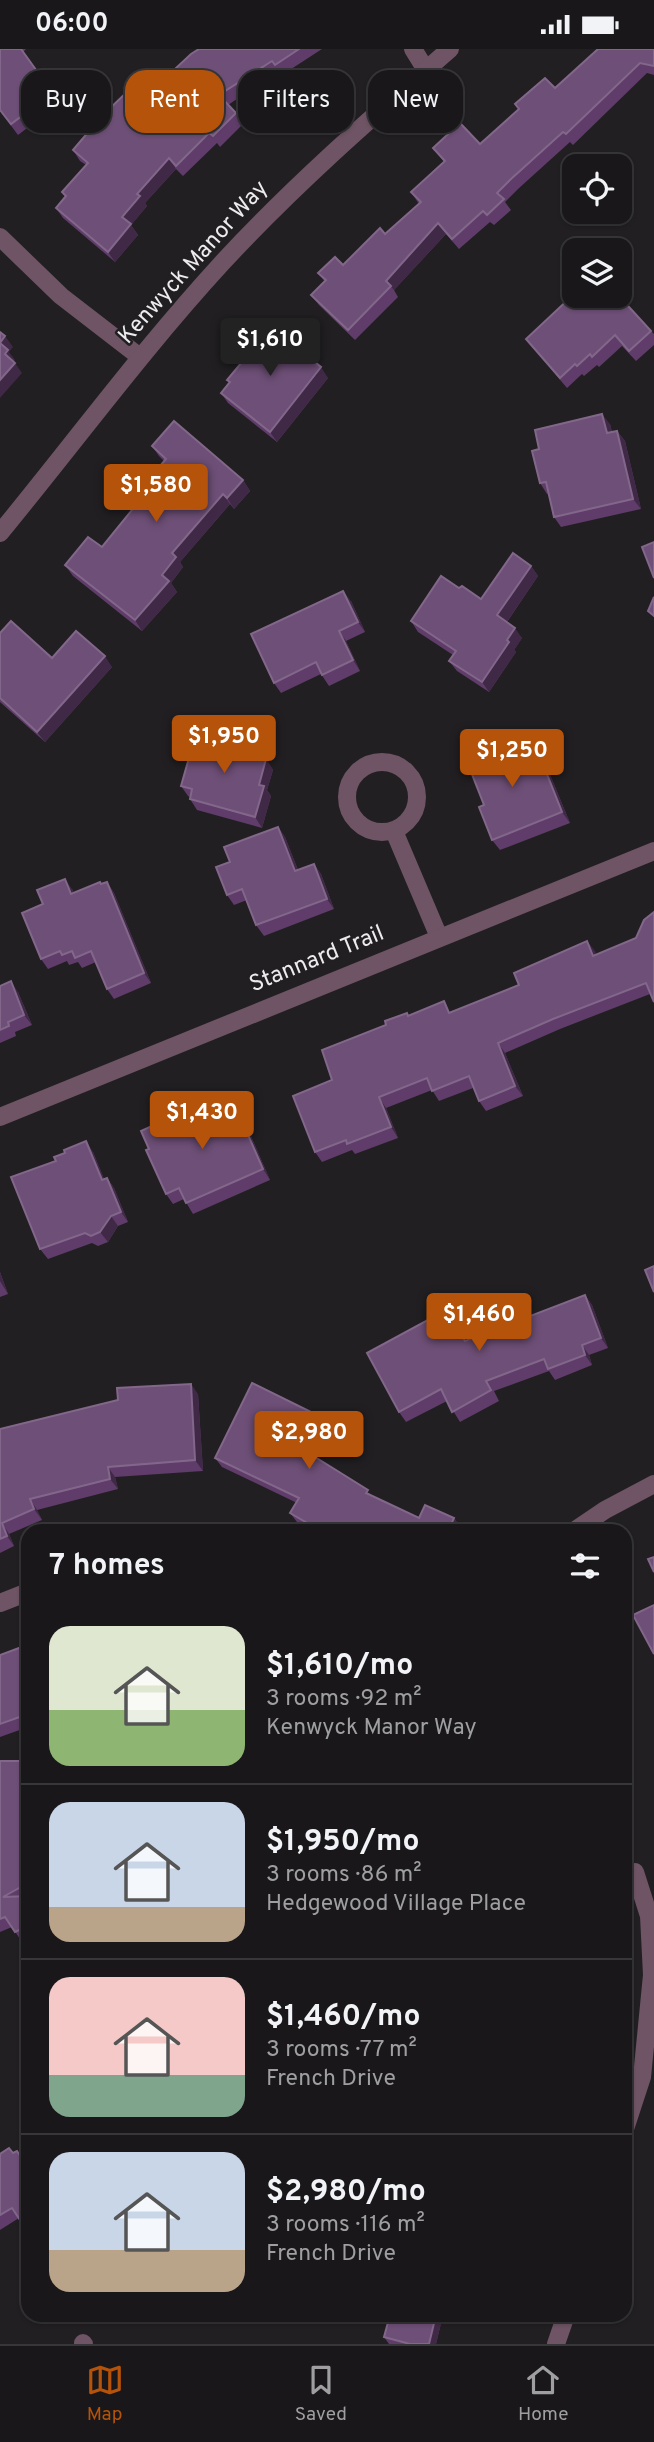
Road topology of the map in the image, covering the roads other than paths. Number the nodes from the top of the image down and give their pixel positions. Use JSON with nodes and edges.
{"nodes":[{"id":1,"x":413,"y":49,"type":"edge"},
{"id":2,"x":450,"y":49,"type":"edge"},
{"id":3,"x":426,"y":70,"type":"joint"},
{"id":4,"x":368,"y":121,"type":"edge"},
{"id":5,"x":0,"y":237,"type":"edge"},
{"id":6,"x":140,"y":357,"type":"junction"},
{"id":7,"x":0,"y":533,"type":"edge"},
{"id":8,"x":394,"y":831,"type":"junction"},
{"id":9,"x":654,"y":851,"type":"edge"},
{"id":10,"x":439,"y":937,"type":"junction"},
{"id":11,"x":0,"y":1117,"type":"edge"},
{"id":12,"x":654,"y":1484,"type":"edge"},
{"id":13,"x":584,"y":1524,"type":"edge"},
{"id":14,"x":21,"y":1595,"type":"edge"},
{"id":15,"x":0,"y":1603,"type":"edge"},
{"id":16,"x":635,"y":1871,"type":"dead end"},
{"id":17,"x":632,"y":2108,"type":"edge"},
{"id":18,"x":564,"y":2322,"type":"edge"},
{"id":19,"x":556,"y":2344,"type":"edge"}],
"edges":[{"from":1,"to":3,"type":"street"},
{"from":2,"to":3,"type":"street","name":"Kenwyck Manor Way"},
{"from":4,"to":6,"type":"street","name":"Kenwyck Manor Way"},
{"from":5,"to":6,"type":"street"},
{"from":6,"to":7,"type":"street","name":"Kenwyck Manor Way"},
{"from":8,"to":8,"type":"street"},
{"from":8,"to":10,"type":"street"},
{"from":9,"to":10,"type":"street","name":"Stannard Trail"},
{"from":10,"to":11,"type":"street","name":"Stannard Trail"},
{"from":12,"to":13,"type":"street"},
{"from":14,"to":15,"type":"street"},
{"from":16,"to":17,"type":"street"},
{"from":18,"to":19,"type":"street"}]}
